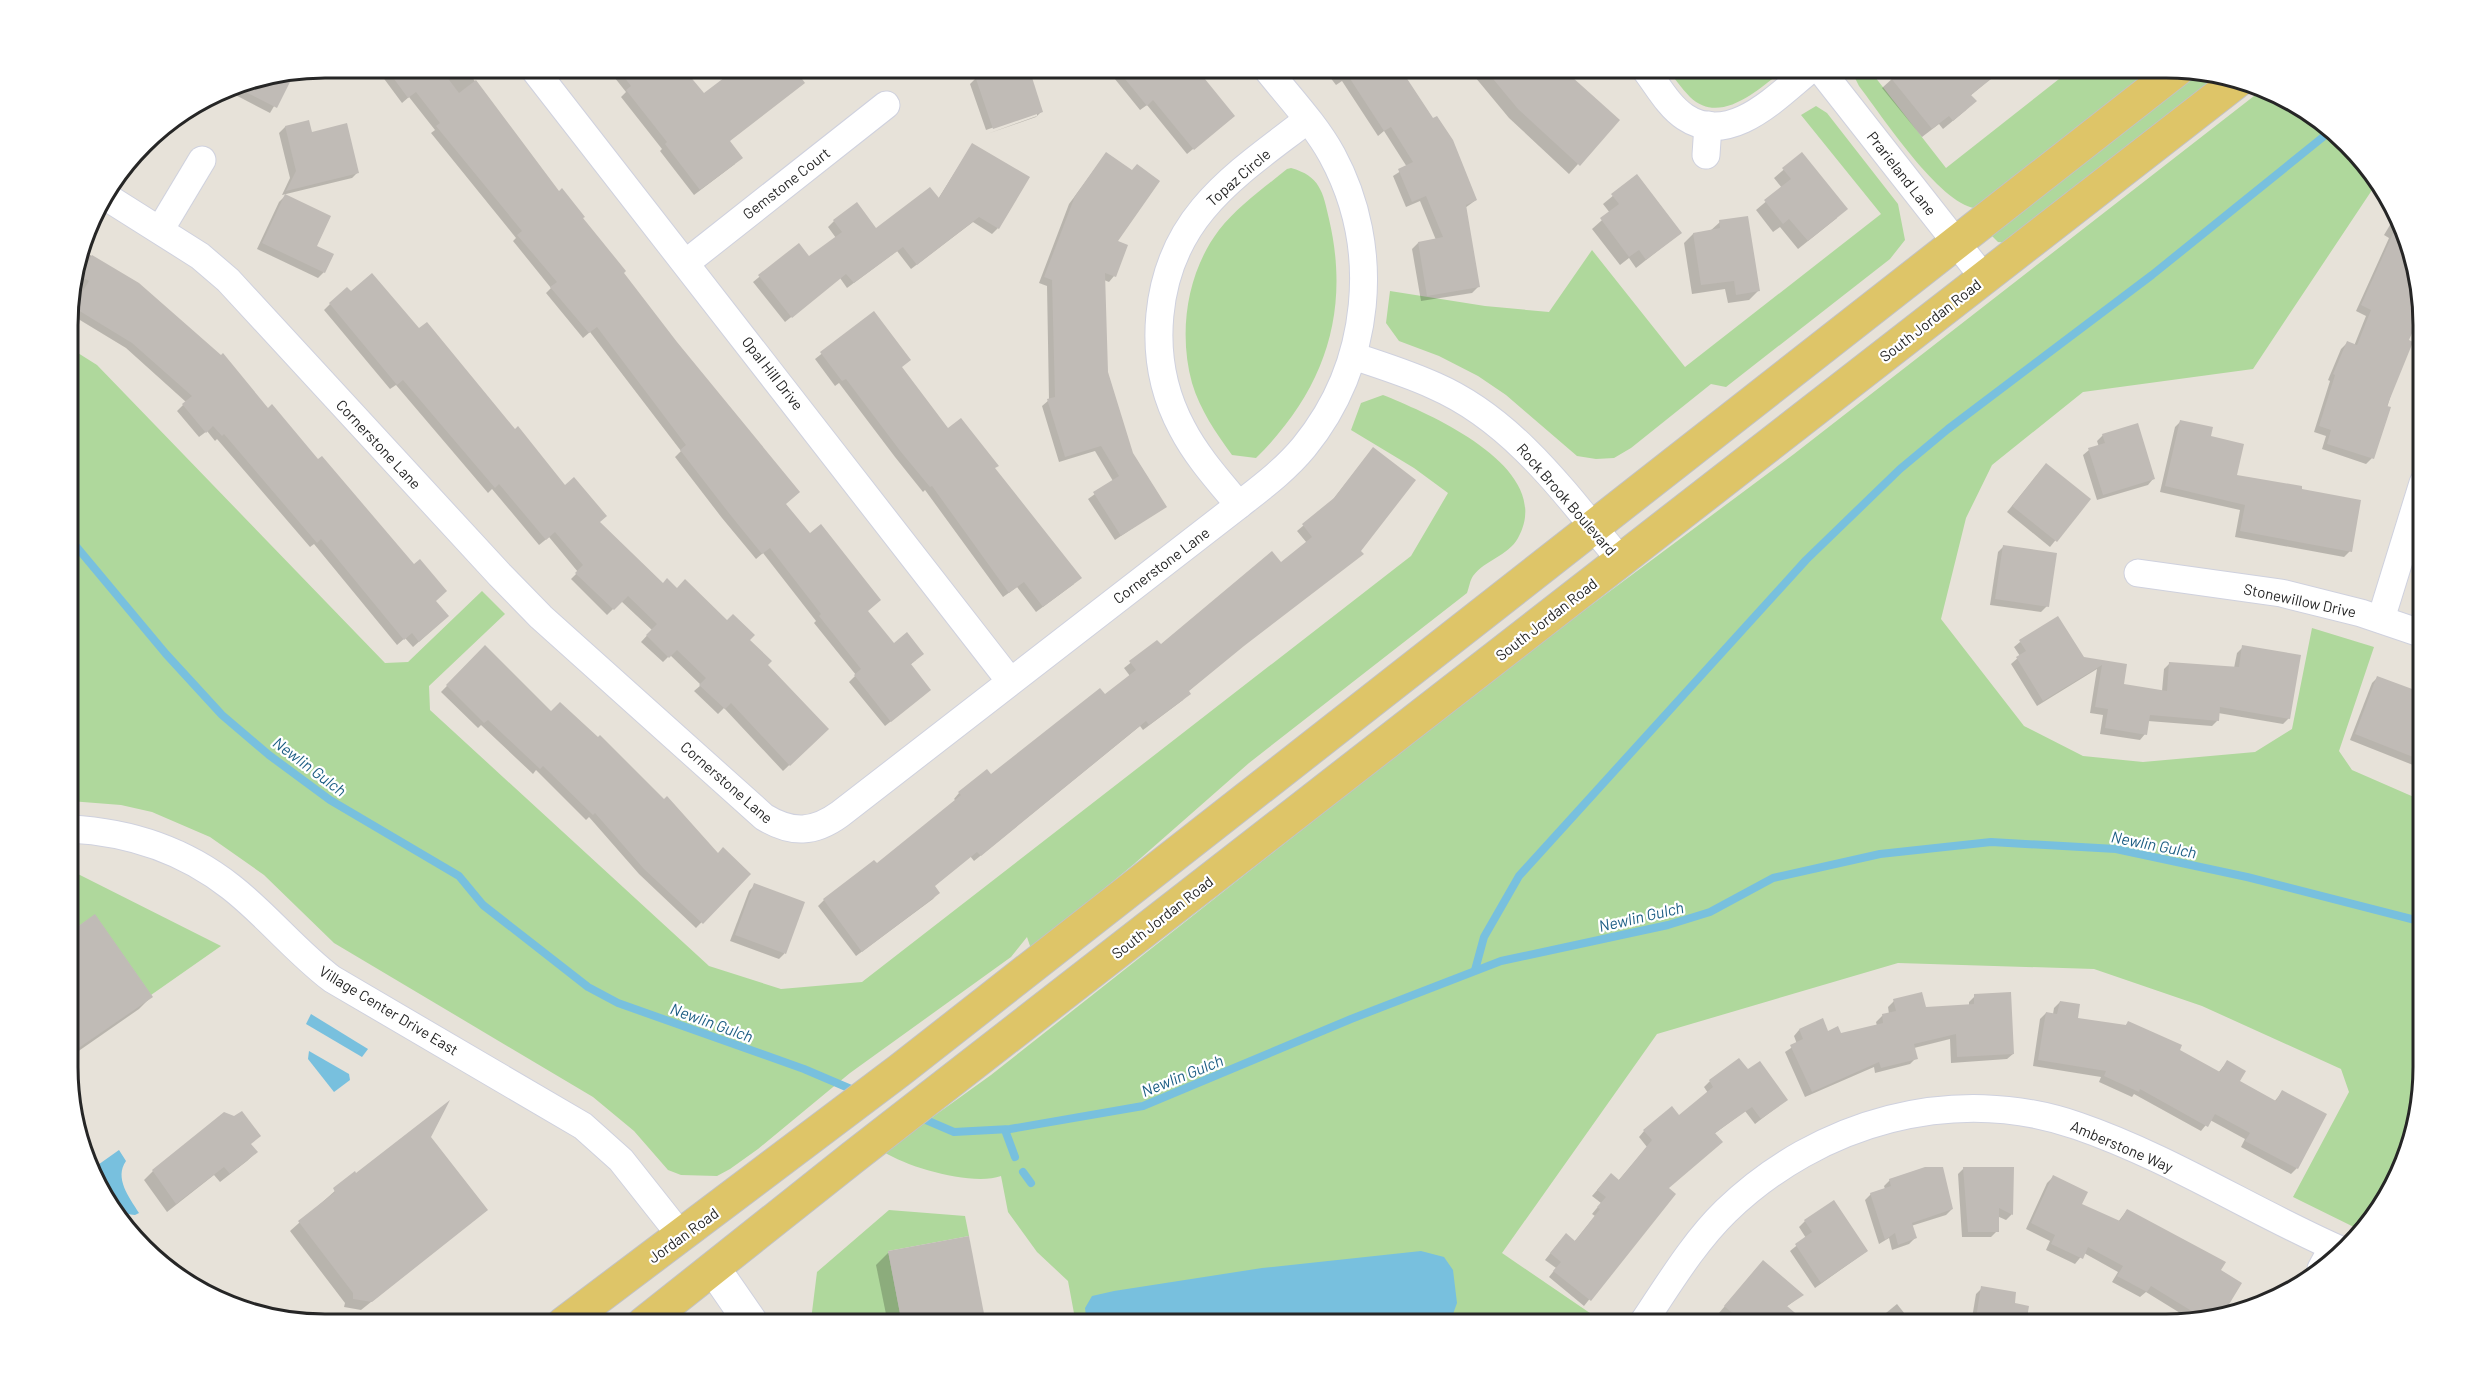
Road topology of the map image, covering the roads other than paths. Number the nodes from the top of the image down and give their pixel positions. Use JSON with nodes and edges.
{"nodes":[{"id":1,"x":541,"y":78,"type":"edge"},
{"id":2,"x":1274,"y":78,"type":"edge"},
{"id":3,"x":1652,"y":78,"type":"edge"},
{"id":4,"x":1799,"y":78,"type":"edge"},
{"id":5,"x":1827,"y":78,"type":"edge"},
{"id":6,"x":2166,"y":78,"type":"edge"},
{"id":7,"x":2232,"y":87,"type":"edge"},
{"id":8,"x":886,"y":105,"type":"dead end"},
{"id":9,"x":1307,"y":120,"type":"junction"},
{"id":10,"x":1708,"y":125,"type":"junction"},
{"id":11,"x":1706,"y":155,"type":"dead end"},
{"id":12,"x":202,"y":160,"type":"dead end"},
{"id":13,"x":112,"y":200,"type":"edge"},
{"id":14,"x":160,"y":230,"type":"junction"},
{"id":15,"x":1957,"y":242,"type":"junction"},
{"id":16,"x":687,"y":262,"type":"junction"},
{"id":17,"x":1984,"y":278,"type":"junction"},
{"id":18,"x":1353,"y":356,"type":"junction"},
{"id":19,"x":1239,"y":505,"type":"junction"},
{"id":20,"x":2413,"y":515,"type":"edge"},
{"id":21,"x":1592,"y":526,"type":"junction"},
{"id":22,"x":1621,"y":561,"type":"junction"},
{"id":23,"x":2139,"y":573,"type":"dead end"},
{"id":24,"x":2381,"y":619,"type":"junction"},
{"id":25,"x":2413,"y":630,"type":"edge"},
{"id":26,"x":1010,"y":681,"type":"junction"},
{"id":27,"x":78,"y":829,"type":"edge"},
{"id":28,"x":749,"y":1187,"type":"junction"},
{"id":29,"x":682,"y":1237,"type":"junction"},
{"id":30,"x":2328,"y":1253,"type":"edge"},
{"id":31,"x":714,"y":1269,"type":"junction"},
{"id":32,"x":577,"y":1314,"type":"edge"},
{"id":33,"x":656,"y":1314,"type":"edge"},
{"id":34,"x":745,"y":1314,"type":"edge"},
{"id":35,"x":1649,"y":1314,"type":"edge"}],
"edges":[{"from":1,"to":16,"type":"street","name":"Opal Hill Drive"},
{"from":2,"to":9,"type":"street","name":"Cornerstone Lane"},
{"from":3,"to":10,"type":"street"},
{"from":4,"to":10,"type":"street"},
{"from":5,"to":15,"type":"street","name":"Prarieland Lane"},
{"from":6,"to":15,"type":"main road"},
{"from":7,"to":17,"type":"main road","name":"South Jordan Road"},
{"from":8,"to":16,"type":"street","name":"Gemstone Court"},
{"from":9,"to":18,"type":"street","name":"Cornerstone Lane"},
{"from":9,"to":19,"type":"street","name":"Topaz Circle"},
{"from":10,"to":11,"type":"street"},
{"from":12,"to":14,"type":"street"},
{"from":13,"to":14,"type":"street","name":"Cornerstone Lane"},
{"from":14,"to":26,"type":"street","name":"Cornerstone Lane"},
{"from":15,"to":17,"type":"street","name":"Prarieland Lane"},
{"from":15,"to":21,"type":"main road"},
{"from":16,"to":26,"type":"street","name":"Opal Hill Drive"},
{"from":17,"to":22,"type":"main road","name":"South Jordan Road"},
{"from":18,"to":19,"type":"street","name":"Cornerstone Lane"},
{"from":18,"to":21,"type":"street","name":"Rock Brook Boulevard"},
{"from":19,"to":26,"type":"street","name":"Cornerstone Lane"},
{"from":20,"to":24,"type":"street"},
{"from":21,"to":22,"type":"street","name":"Rock Brook Boulevard"},
{"from":21,"to":28,"type":"main road","name":"Jordan Road"},
{"from":22,"to":31,"type":"main road","name":"South Jordan Road"},
{"from":23,"to":24,"type":"street","name":"Stonewillow Drive"},
{"from":24,"to":25,"type":"street","name":"Stonewillow Drive"},
{"from":27,"to":29,"type":"street","name":"Village Center Drive East"},
{"from":28,"to":29,"type":"main road","name":"Jordan Road"},
{"from":28,"to":31,"type":"main road"},
{"from":29,"to":32,"type":"main road","name":"Jordan Road"},
{"from":30,"to":35,"type":"street","name":"Amberstone Way"},
{"from":31,"to":33,"type":"main road"},
{"from":31,"to":34,"type":"street"}]}
